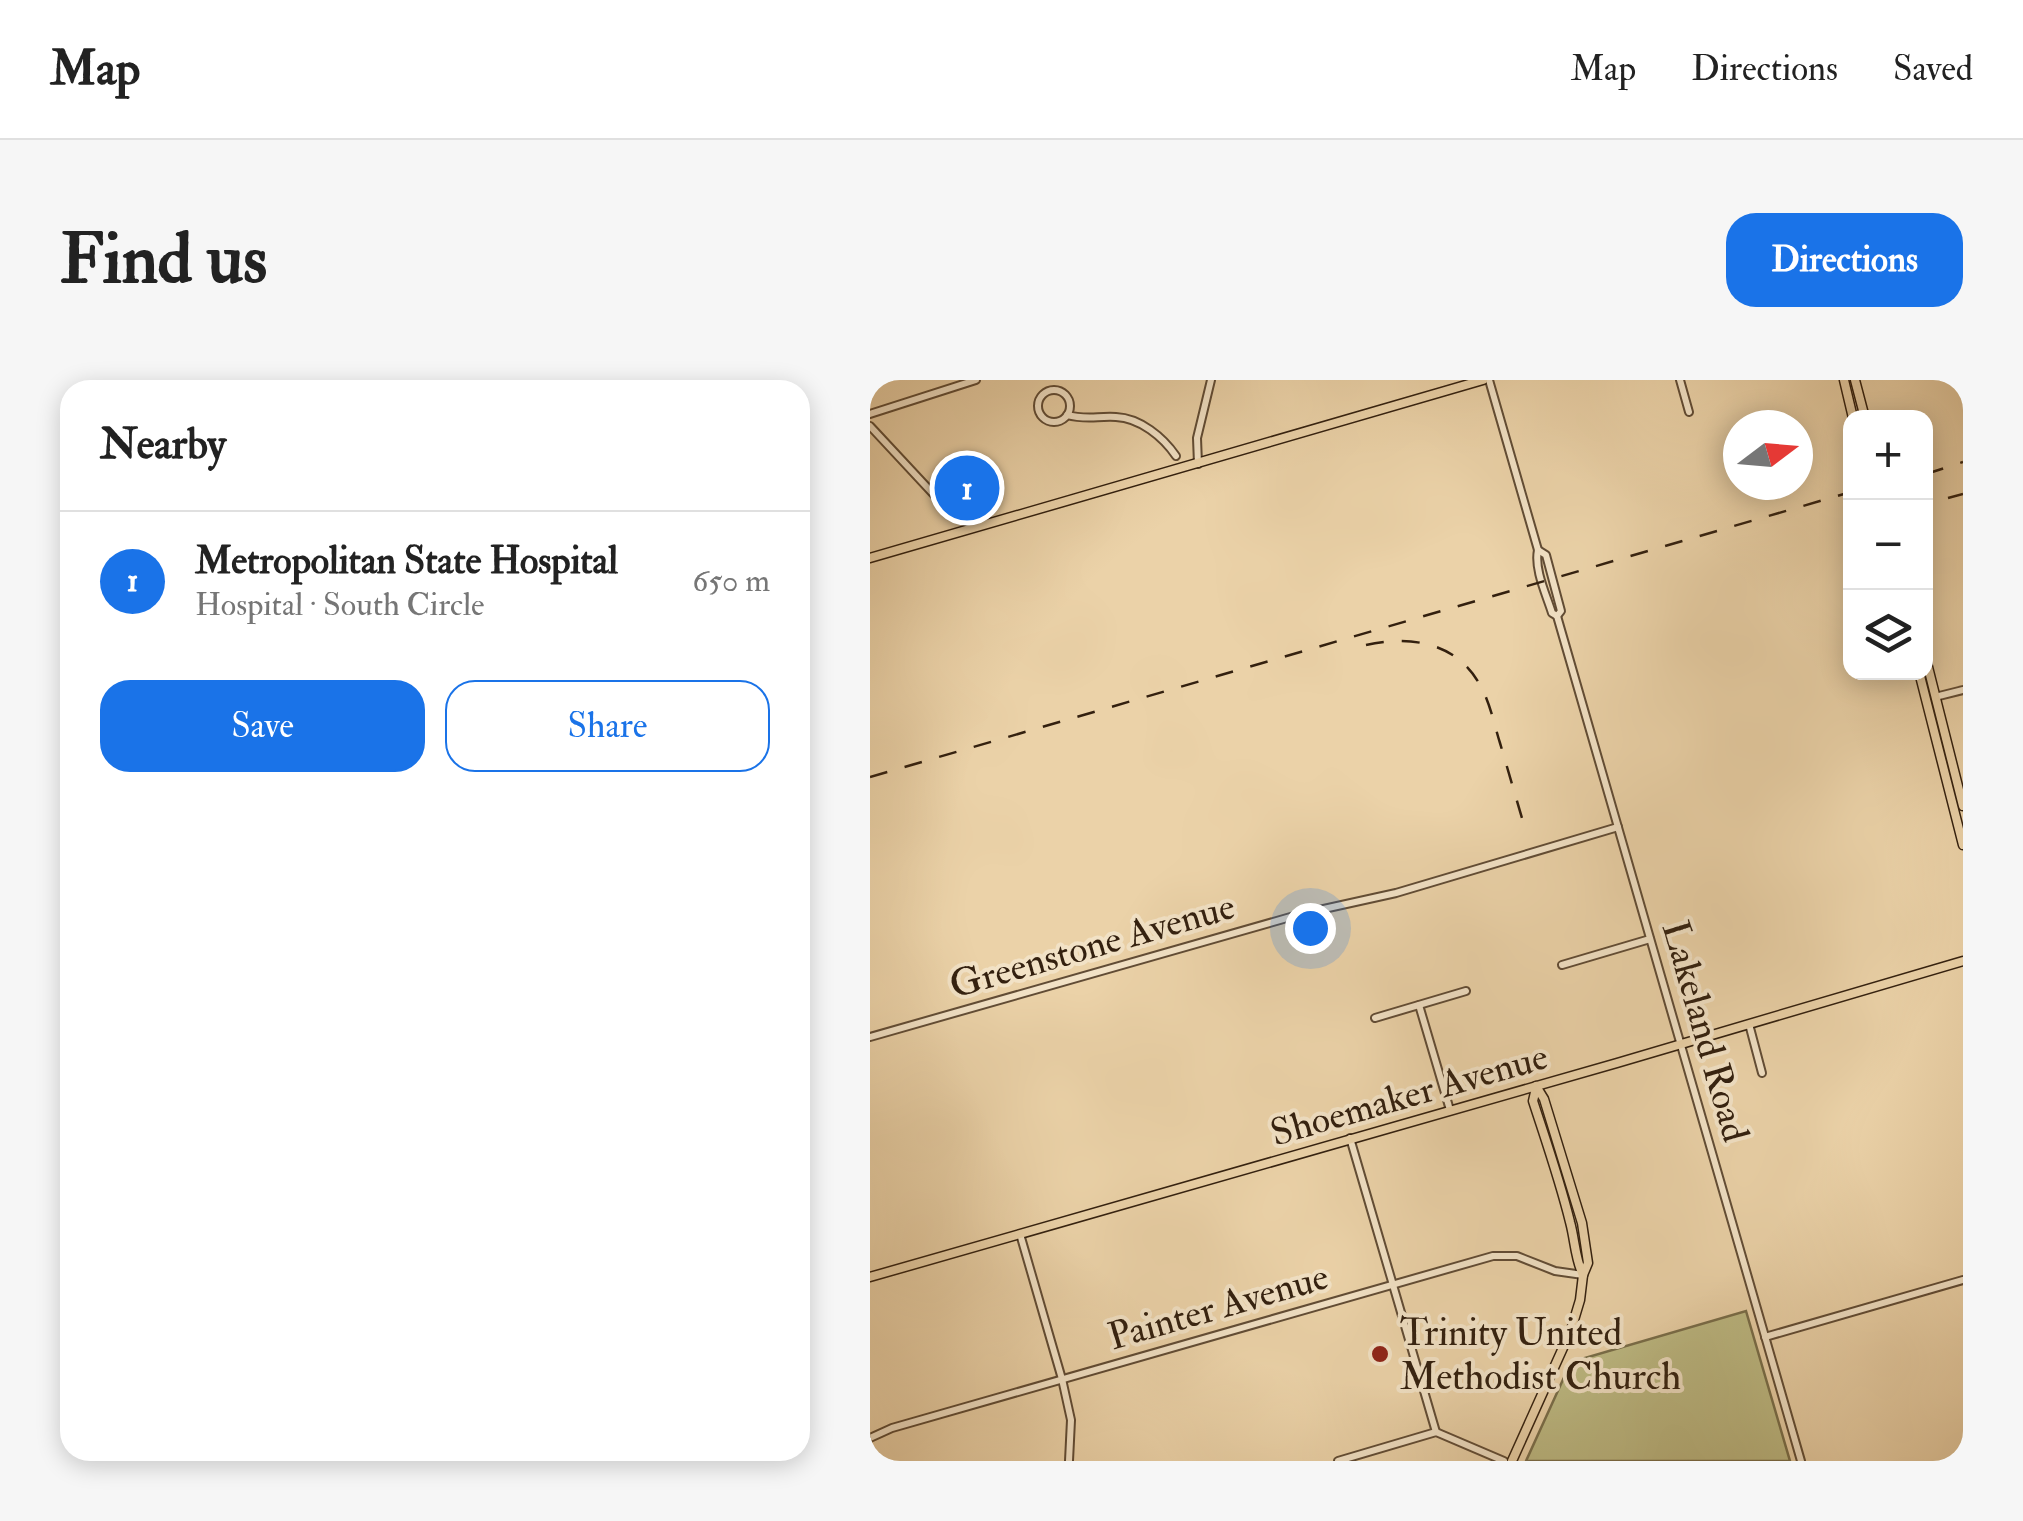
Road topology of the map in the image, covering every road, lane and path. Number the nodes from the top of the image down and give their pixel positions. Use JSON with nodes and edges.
{"nodes":[{"id":1,"x":976,"y":380,"type":"edge"},
{"id":2,"x":1211,"y":380,"type":"edge"},
{"id":3,"x":1486,"y":380,"type":"edge"},
{"id":4,"x":1680,"y":380,"type":"edge"},
{"id":5,"x":1844,"y":380,"type":"edge"},
{"id":6,"x":1855,"y":380,"type":"edge"},
{"id":7,"x":1851,"y":410,"type":"edge"},
{"id":8,"x":1862,"y":410,"type":"edge"},
{"id":9,"x":1690,"y":412,"type":"dead end"},
{"id":10,"x":870,"y":414,"type":"edge"},
{"id":11,"x":1067,"y":415,"type":"junction"},
{"id":12,"x":870,"y":426,"type":"edge"},
{"id":13,"x":1176,"y":456,"type":"dead end"},
{"id":14,"x":1198,"y":464,"type":"junction"},
{"id":15,"x":952,"y":514,"type":"dead end"},
{"id":16,"x":870,"y":558,"type":"edge"},
{"id":17,"x":1922,"y":680,"type":"edge"},
{"id":18,"x":1928,"y":680,"type":"edge"},
{"id":19,"x":1963,"y":690,"type":"edge"},
{"id":20,"x":1930,"y":698,"type":"junction"},
{"id":21,"x":1963,"y":806,"type":"edge"},
{"id":22,"x":1618,"y":827,"type":"junction"},
{"id":23,"x":1963,"y":845,"type":"edge"},
{"id":24,"x":1650,"y":939,"type":"junction"},
{"id":25,"x":1963,"y":961,"type":"edge"},
{"id":26,"x":1562,"y":965,"type":"dead end"},
{"id":27,"x":1466,"y":992,"type":"dead end"},
{"id":28,"x":1420,"y":1005,"type":"junction"},
{"id":29,"x":1374,"y":1018,"type":"dead end"},
{"id":30,"x":1749,"y":1024,"type":"junction"},
{"id":31,"x":870,"y":1038,"type":"edge"},
{"id":32,"x":1681,"y":1044,"type":"junction"},
{"id":33,"x":1762,"y":1073,"type":"dead end"},
{"id":34,"x":1536,"y":1086,"type":"junction"},
{"id":35,"x":1450,"y":1110,"type":"junction"},
{"id":36,"x":1350,"y":1138,"type":"junction"},
{"id":37,"x":1574,"y":1196,"type":"junction"},
{"id":38,"x":1564,"y":1198,"type":"junction"},
{"id":39,"x":1020,"y":1234,"type":"junction"},
{"id":40,"x":1583,"y":1276,"type":"junction"},
{"id":41,"x":870,"y":1277,"type":"edge"},
{"id":42,"x":1963,"y":1280,"type":"edge"},
{"id":43,"x":1392,"y":1285,"type":"junction"},
{"id":44,"x":1765,"y":1337,"type":"junction"},
{"id":45,"x":1062,"y":1379,"type":"junction"},
{"id":46,"x":1436,"y":1432,"type":"junction"},
{"id":47,"x":870,"y":1438,"type":"edge"},
{"id":48,"x":1069,"y":1461,"type":"edge"},
{"id":49,"x":1338,"y":1461,"type":"edge"},
{"id":50,"x":1504,"y":1461,"type":"edge"},
{"id":51,"x":1512,"y":1461,"type":"edge"},
{"id":52,"x":1801,"y":1461,"type":"edge"}],
"edges":[{"from":1,"to":10,"type":"street"},
{"from":2,"to":14,"type":"street"},
{"from":3,"to":14,"type":"main road"},
{"from":3,"to":22,"type":"street","name":"Lakeland Road"},
{"from":4,"to":9,"type":"street"},
{"from":5,"to":7,"type":"main road"},
{"from":6,"to":8,"type":"main road"},
{"from":11,"to":11,"type":"street"},
{"from":11,"to":13,"type":"street"},
{"from":12,"to":15,"type":"street"},
{"from":14,"to":16,"type":"main road"},
{"from":17,"to":20,"type":"main road"},
{"from":18,"to":20,"type":"main road"},
{"from":19,"to":20,"type":"street"},
{"from":20,"to":21,"type":"main road"},
{"from":20,"to":23,"type":"main road"},
{"from":22,"to":24,"type":"street","name":"Lakeland Road"},
{"from":22,"to":31,"type":"street","name":"Greenstone Avenue"},
{"from":24,"to":26,"type":"street"},
{"from":24,"to":32,"type":"street","name":"Lakeland Road"},
{"from":25,"to":30,"type":"main road","name":"Shoemaker Avenue"},
{"from":27,"to":28,"type":"street"},
{"from":28,"to":29,"type":"street"},
{"from":28,"to":35,"type":"street"},
{"from":30,"to":32,"type":"main road","name":"Shoemaker Avenue"},
{"from":30,"to":33,"type":"street"},
{"from":32,"to":34,"type":"main road","name":"Shoemaker Avenue"},
{"from":32,"to":44,"type":"street","name":"Lakeland Road"},
{"from":34,"to":35,"type":"main road","name":"Shoemaker Avenue"},
{"from":34,"to":37,"type":"main road"},
{"from":34,"to":38,"type":"main road"},
{"from":35,"to":36,"type":"main road","name":"Shoemaker Avenue"},
{"from":36,"to":39,"type":"main road","name":"Shoemaker Avenue"},
{"from":36,"to":43,"type":"street"},
{"from":37,"to":38,"type":"main road"},
{"from":37,"to":40,"type":"main road"},
{"from":38,"to":40,"type":"main road"},
{"from":39,"to":41,"type":"main road","name":"Shoemaker Avenue"},
{"from":39,"to":45,"type":"street"},
{"from":40,"to":43,"type":"street","name":"Painter Avenue"},
{"from":40,"to":51,"type":"main road"},
{"from":42,"to":44,"type":"street"},
{"from":43,"to":45,"type":"street","name":"Painter Avenue"},
{"from":43,"to":46,"type":"street"},
{"from":44,"to":52,"type":"street","name":"Lakeland Road"},
{"from":45,"to":47,"type":"street","name":"Painter Avenue"},
{"from":45,"to":48,"type":"street"},
{"from":46,"to":49,"type":"street"},
{"from":46,"to":50,"type":"street"}]}
